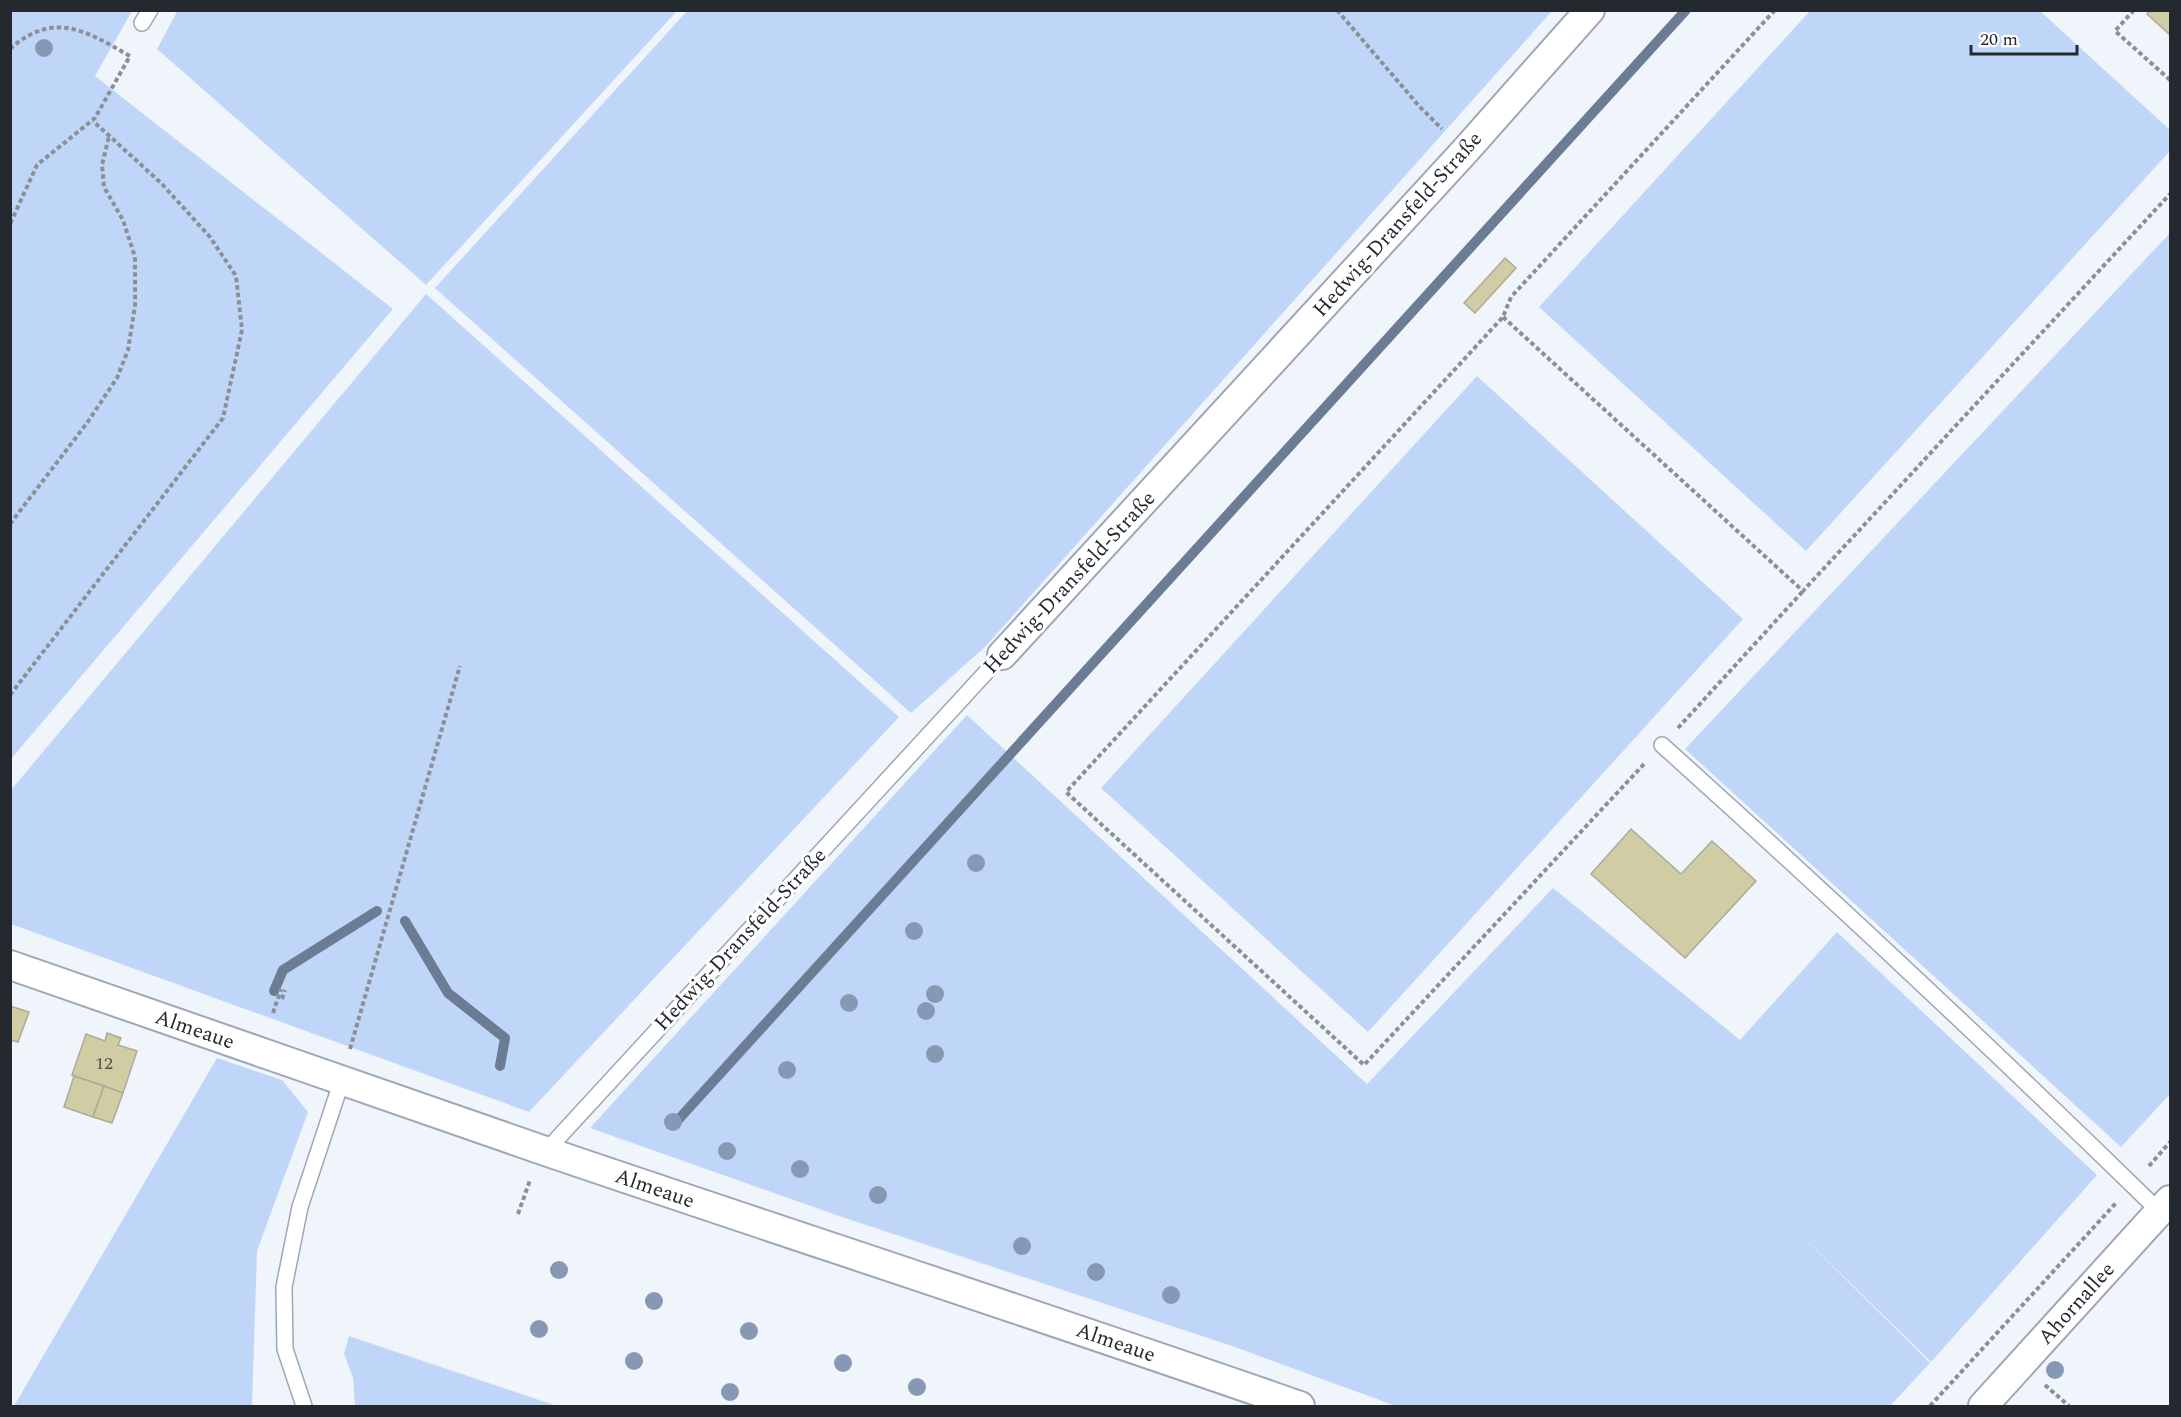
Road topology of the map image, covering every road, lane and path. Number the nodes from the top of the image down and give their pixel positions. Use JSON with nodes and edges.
{"nodes":[{"id":1,"x":1337,"y":10,"type":"edge"},
{"id":2,"x":1590,"y":10,"type":"edge"},
{"id":3,"x":1775,"y":10,"type":"edge"},
{"id":4,"x":2134,"y":10,"type":"edge"},
{"id":5,"x":10,"y":49,"type":"edge"},
{"id":6,"x":2170,"y":80,"type":"edge"},
{"id":7,"x":1419,"y":106,"type":"dead end"},
{"id":8,"x":93,"y":121,"type":"junction"},
{"id":9,"x":109,"y":135,"type":"junction"},
{"id":10,"x":2170,"y":194,"type":"edge"},
{"id":11,"x":10,"y":224,"type":"edge"},
{"id":12,"x":1503,"y":317,"type":"junction"},
{"id":13,"x":10,"y":524,"type":"edge"},
{"id":14,"x":1803,"y":591,"type":"junction"},
{"id":15,"x":1002,"y":655,"type":"joint"},
{"id":16,"x":460,"y":666,"type":"dead end"},
{"id":17,"x":10,"y":695,"type":"edge"},
{"id":18,"x":1662,"y":745,"type":"junction"},
{"id":19,"x":10,"y":965,"type":"edge"},
{"id":20,"x":282,"y":999,"type":"dead end"},
{"id":21,"x":273,"y":1013,"type":"dead end"},
{"id":22,"x":342,"y":1080,"type":"junction"},
{"id":23,"x":2170,"y":1142,"type":"edge"},
{"id":24,"x":546,"y":1151,"type":"junction"},
{"id":25,"x":2132,"y":1185,"type":"junction"},
{"id":26,"x":2165,"y":1206,"type":"edge"},
{"id":27,"x":304,"y":1407,"type":"edge"},
{"id":28,"x":1300,"y":1407,"type":"edge"},
{"id":29,"x":1930,"y":1407,"type":"edge"},
{"id":30,"x":1983,"y":1407,"type":"edge"}],
"edges":[{"from":1,"to":7,"type":"path"},
{"from":2,"to":15,"type":"street","name":"Hedwig-Dransfeld-Straße"},
{"from":3,"to":12,"type":"path"},
{"from":4,"to":6,"type":"path"},
{"from":5,"to":8,"type":"path"},
{"from":8,"to":9,"type":"path"},
{"from":8,"to":11,"type":"path"},
{"from":9,"to":13,"type":"path"},
{"from":9,"to":17,"type":"path"},
{"from":10,"to":14,"type":"path"},
{"from":12,"to":14,"type":"path"},
{"from":12,"to":18,"type":"path"},
{"from":14,"to":18,"type":"path"},
{"from":15,"to":24,"type":"lane","name":"Hedwig-Dransfeld-Straße"},
{"from":16,"to":22,"type":"path"},
{"from":18,"to":25,"type":"lane"},
{"from":19,"to":22,"type":"street","name":"Almeaue"},
{"from":20,"to":21,"type":"path"},
{"from":22,"to":24,"type":"street","name":"Almeaue"},
{"from":22,"to":27,"type":"lane"},
{"from":23,"to":25,"type":"path"},
{"from":24,"to":28,"type":"street","name":"Almeaue"},
{"from":25,"to":26,"type":"lane"},
{"from":25,"to":29,"type":"path"},
{"from":26,"to":30,"type":"street","name":"Ahornallee"}]}
